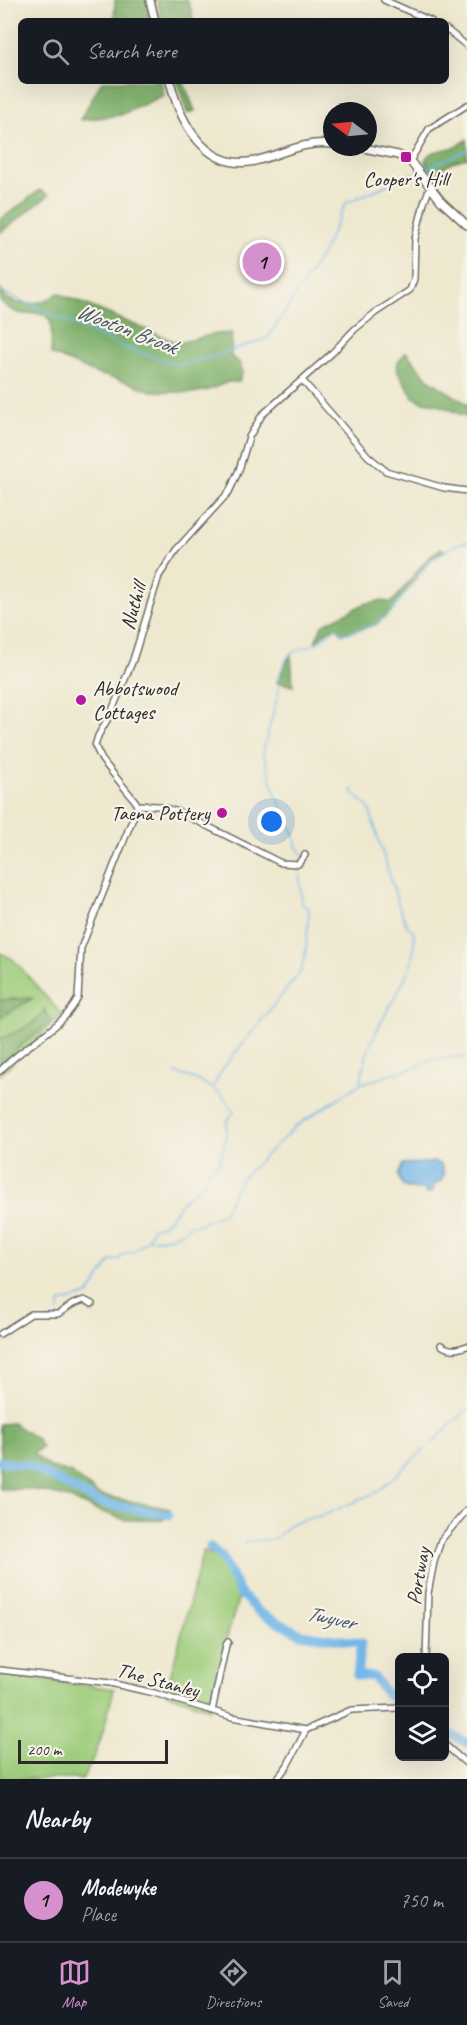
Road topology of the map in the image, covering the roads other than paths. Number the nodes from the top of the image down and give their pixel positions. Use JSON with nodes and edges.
{"nodes":[{"id":1,"x":150,"y":0,"type":"edge"},
{"id":2,"x":384,"y":0,"type":"edge"},
{"id":3,"x":154,"y":18,"type":"edge"},
{"id":4,"x":424,"y":18,"type":"edge"},
{"id":5,"x":449,"y":31,"type":"edge"},
{"id":6,"x":467,"y":46,"type":"edge"},
{"id":7,"x":171,"y":84,"type":"edge"},
{"id":8,"x":467,"y":105,"type":"edge"},
{"id":9,"x":323,"y":144,"type":"edge"},
{"id":10,"x":377,"y":151,"type":"edge"},
{"id":11,"x":410,"y":161,"type":"junction"},
{"id":12,"x":430,"y":187,"type":"junction"},
{"id":13,"x":467,"y":225,"type":"edge"},
{"id":14,"x":302,"y":380,"type":"junction"},
{"id":15,"x":467,"y":491,"type":"edge"},
{"id":16,"x":137,"y":805,"type":"junction"},
{"id":17,"x":305,"y":855,"type":"dead end"},
{"id":18,"x":0,"y":1071,"type":"edge"},
{"id":19,"x":92,"y":1304,"type":"dead end"},
{"id":20,"x":0,"y":1334,"type":"edge"},
{"id":21,"x":441,"y":1345,"type":"dead end"},
{"id":22,"x":467,"y":1346,"type":"edge"},
{"id":23,"x":467,"y":1510,"type":"edge"},
{"id":24,"x":228,"y":1642,"type":"dead end"},
{"id":25,"x":426,"y":1653,"type":"edge"},
{"id":26,"x":0,"y":1670,"type":"edge"},
{"id":27,"x":395,"y":1708,"type":"edge"},
{"id":28,"x":212,"y":1711,"type":"junction"},
{"id":29,"x":306,"y":1730,"type":"junction"},
{"id":30,"x":449,"y":1748,"type":"edge"},
{"id":31,"x":467,"y":1764,"type":"edge"},
{"id":32,"x":277,"y":1779,"type":"edge"}],
"edges":[{"from":1,"to":3,"type":"main road"},
{"from":2,"to":4,"type":"street"},
{"from":5,"to":6,"type":"street"},
{"from":7,"to":9,"type":"main road"},
{"from":8,"to":11,"type":"street"},
{"from":10,"to":11,"type":"main road"},
{"from":11,"to":12,"type":"main road"},
{"from":12,"to":13,"type":"main road"},
{"from":12,"to":14,"type":"street","name":"Nuthill"},
{"from":14,"to":15,"type":"street"},
{"from":14,"to":16,"type":"street","name":"Nuthill"},
{"from":16,"to":17,"type":"street"},
{"from":16,"to":18,"type":"street"},
{"from":19,"to":20,"type":"street"},
{"from":21,"to":22,"type":"street"},
{"from":23,"to":25,"type":"street","name":"Portway"},
{"from":24,"to":28,"type":"street"},
{"from":26,"to":28,"type":"street","name":"The Stanley"},
{"from":27,"to":29,"type":"street"},
{"from":28,"to":29,"type":"street","name":"The Stanley"},
{"from":29,"to":32,"type":"street"},
{"from":30,"to":31,"type":"street"}]}
